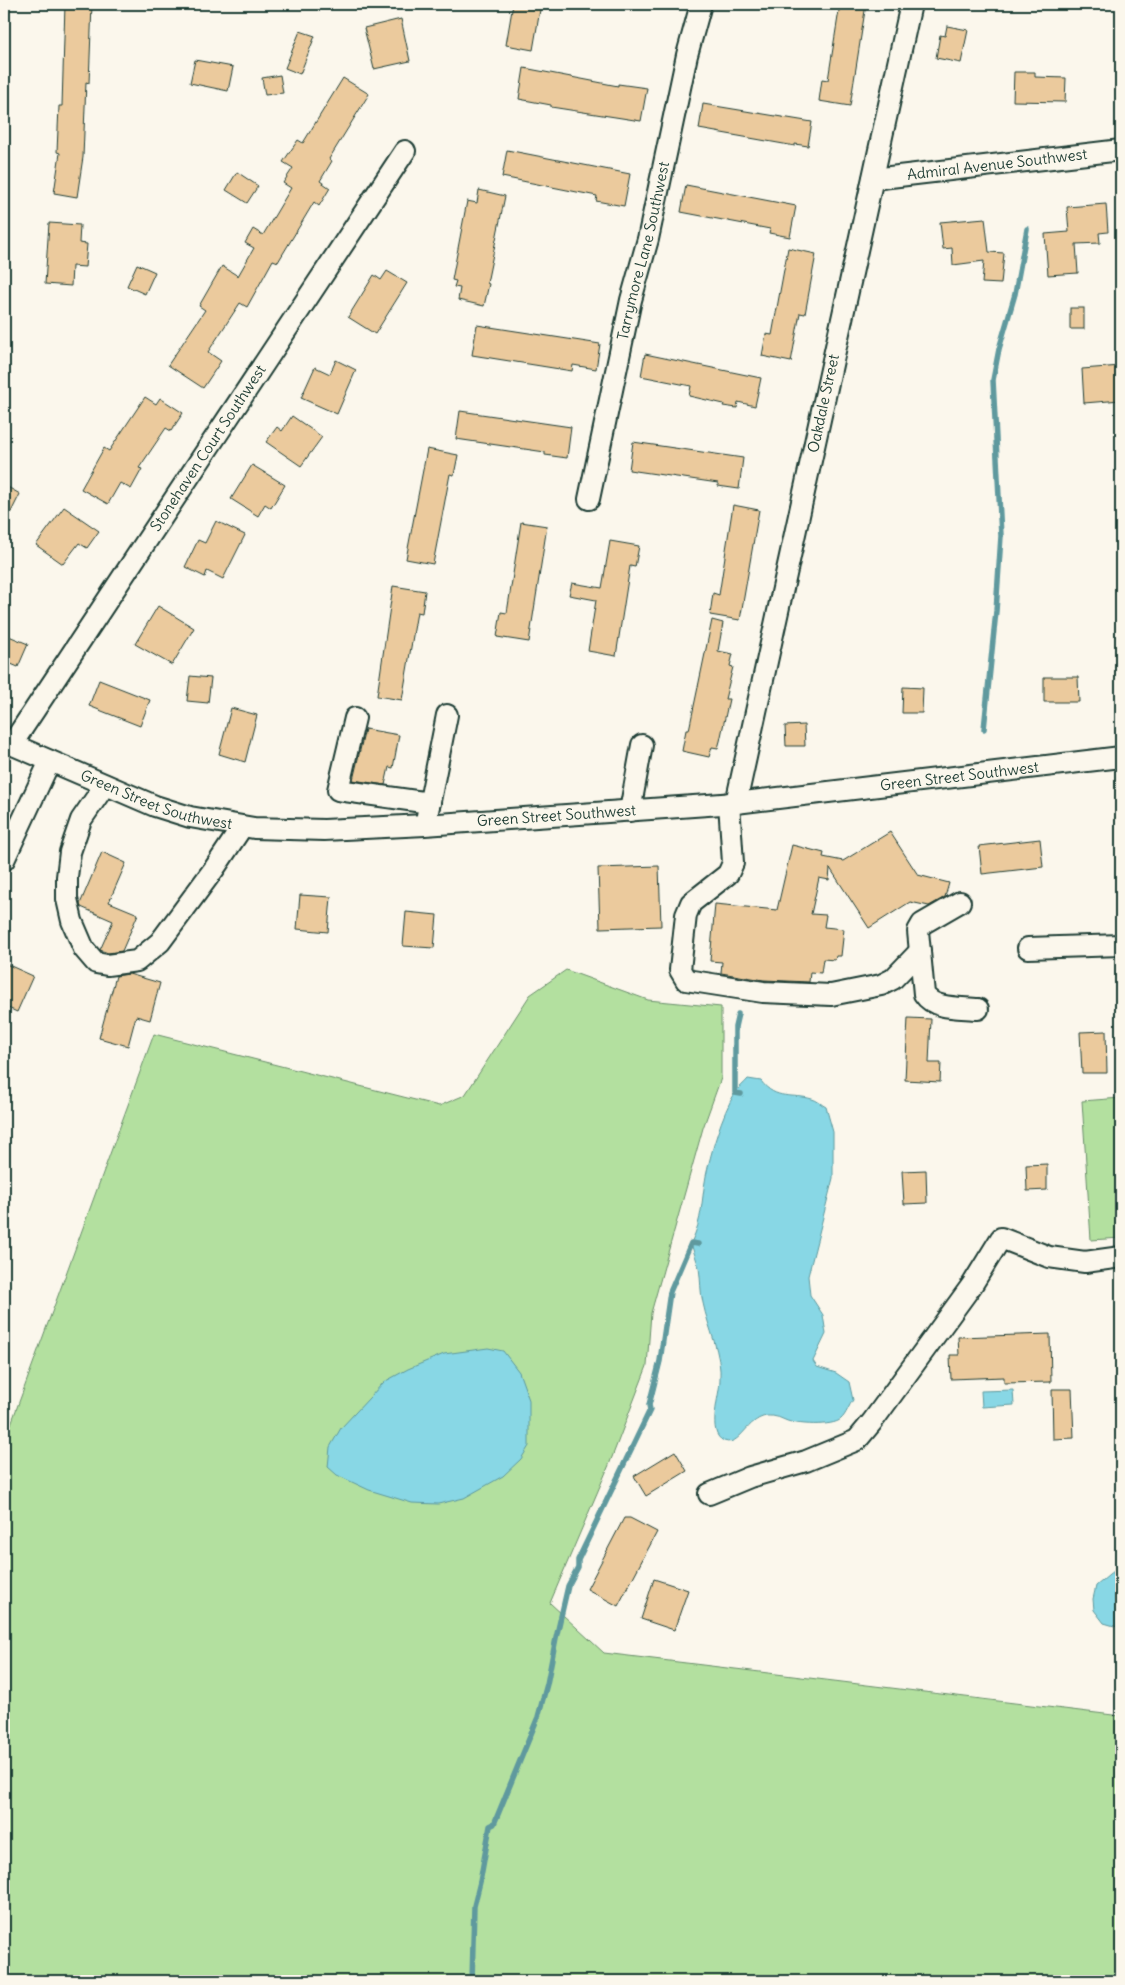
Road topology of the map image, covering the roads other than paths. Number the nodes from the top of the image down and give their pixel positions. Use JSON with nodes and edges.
{"nodes":[{"id":1,"x":701,"y":4,"type":"edge"},
{"id":2,"x":911,"y":4,"type":"edge"},
{"id":3,"x":1121,"y":150,"type":"edge"},
{"id":4,"x":405,"y":152,"type":"dead end"},
{"id":5,"x":873,"y":179,"type":"junction"},
{"id":6,"x":589,"y":499,"type":"dead end"},
{"id":7,"x":447,"y":716,"type":"dead end"},
{"id":8,"x":354,"y":718,"type":"dead end"},
{"id":9,"x":8,"y":743,"type":"edge"},
{"id":10,"x":642,"y":745,"type":"dead end"},
{"id":11,"x":1121,"y":756,"type":"edge"},
{"id":12,"x":50,"y":761,"type":"junction"},
{"id":13,"x":105,"y":785,"type":"junction"},
{"id":14,"x":430,"y":803,"type":"junction"},
{"id":15,"x":732,"y":803,"type":"junction"},
{"id":16,"x":630,"y":811,"type":"junction"},
{"id":17,"x":425,"y":825,"type":"junction"},
{"id":18,"x":242,"y":827,"type":"junction"},
{"id":19,"x":4,"y":860,"type":"edge"},
{"id":20,"x":960,"y":902,"type":"dead end"},
{"id":21,"x":1121,"y":945,"type":"edge"},
{"id":22,"x":1028,"y":948,"type":"dead end"},
{"id":23,"x":920,"y":951,"type":"junction"},
{"id":24,"x":978,"y":1009,"type":"dead end"},
{"id":25,"x":1121,"y":1257,"type":"edge"},
{"id":26,"x":709,"y":1494,"type":"dead end"}],
"edges":[{"from":1,"to":6,"type":"street","name":"Tarrymore Lane Southwest"},
{"from":2,"to":5,"type":"street","name":"Oakdale Street"},
{"from":3,"to":5,"type":"street","name":"Admiral Avenue Southwest"},
{"from":4,"to":9,"type":"street","name":"Stonehaven Court Southwest"},
{"from":5,"to":15,"type":"street","name":"Oakdale Street"},
{"from":7,"to":14,"type":"street"},
{"from":8,"to":14,"type":"street"},
{"from":9,"to":12,"type":"street","name":"Green Street Southwest"},
{"from":10,"to":16,"type":"street"},
{"from":11,"to":15,"type":"street","name":"Green Street Southwest"},
{"from":12,"to":13,"type":"street","name":"Green Street Southwest"},
{"from":12,"to":19,"type":"street"},
{"from":13,"to":18,"type":"street","name":"Green Street Southwest"},
{"from":13,"to":18,"type":"street"},
{"from":14,"to":17,"type":"street"},
{"from":15,"to":16,"type":"street","name":"Green Street Southwest"},
{"from":15,"to":23,"type":"street","name":"Oakdale Street"},
{"from":16,"to":17,"type":"street","name":"Green Street Southwest"},
{"from":17,"to":18,"type":"street","name":"Green Street Southwest"},
{"from":20,"to":23,"type":"street"},
{"from":21,"to":22,"type":"street"},
{"from":23,"to":24,"type":"street"},
{"from":25,"to":26,"type":"street"}]}
